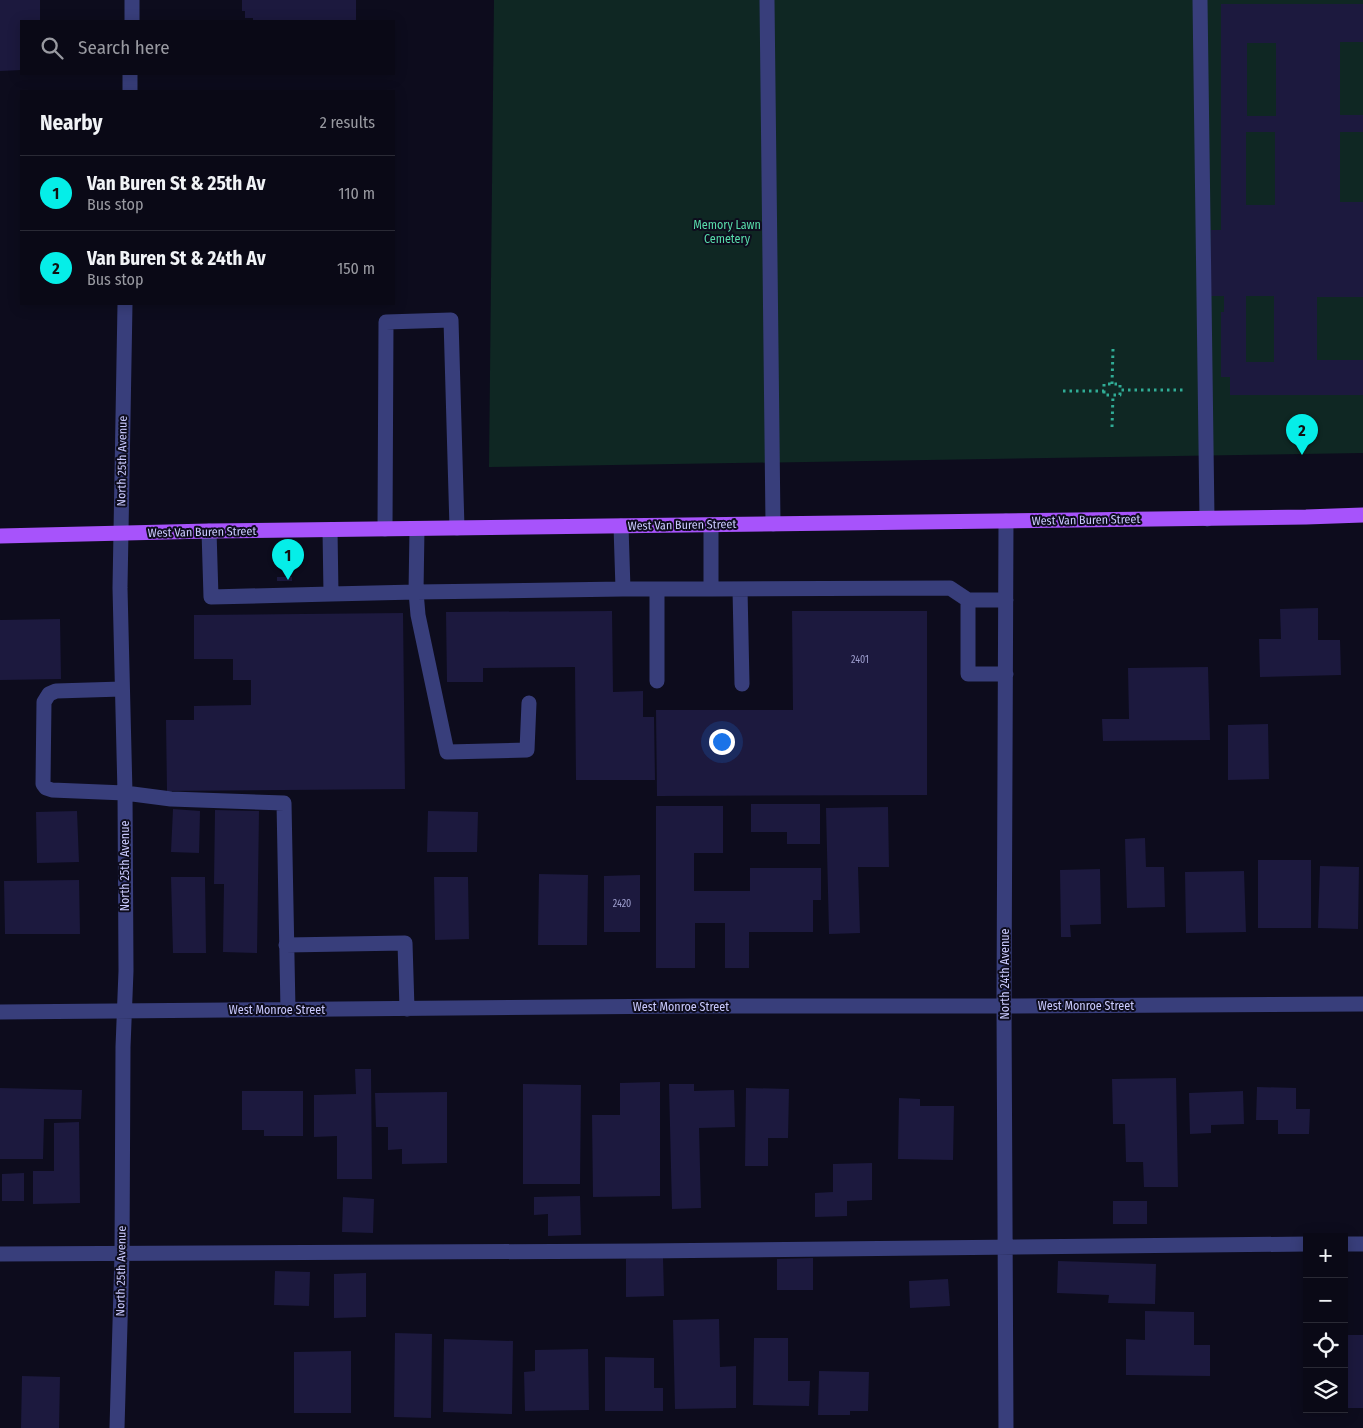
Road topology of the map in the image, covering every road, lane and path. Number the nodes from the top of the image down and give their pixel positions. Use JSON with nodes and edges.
{"nodes":[{"id":1,"x":132,"y":0,"type":"edge"},
{"id":2,"x":767,"y":0,"type":"edge"},
{"id":3,"x":1200,"y":0,"type":"edge"},
{"id":4,"x":132,"y":20,"type":"edge"},
{"id":5,"x":130,"y":75,"type":"edge"},
{"id":6,"x":130,"y":90,"type":"edge"},
{"id":7,"x":125,"y":305,"type":"edge"},
{"id":8,"x":1113,"y":349,"type":"dead end"},
{"id":9,"x":1112,"y":384,"type":"junction"},
{"id":10,"x":1120,"y":390,"type":"junction"},
{"id":11,"x":1204,"y":390,"type":"junction"},
{"id":12,"x":1063,"y":391,"type":"dead end"},
{"id":13,"x":1104,"y":391,"type":"junction"},
{"id":14,"x":1113,"y":395,"type":"junction"},
{"id":15,"x":1112,"y":427,"type":"dead end"},
{"id":16,"x":1363,"y":515,"type":"edge"},
{"id":17,"x":1207,"y":518,"type":"junction"},
{"id":18,"x":1006,"y":521,"type":"junction"},
{"id":19,"x":773,"y":524,"type":"junction"},
{"id":20,"x":711,"y":525,"type":"junction"},
{"id":21,"x":621,"y":526,"type":"junction"},
{"id":22,"x":457,"y":528,"type":"junction"},
{"id":23,"x":385,"y":529,"type":"junction"},
{"id":24,"x":417,"y":529,"type":"junction"},
{"id":25,"x":330,"y":530,"type":"junction"},
{"id":26,"x":209,"y":531,"type":"junction"},
{"id":27,"x":120,"y":533,"type":"junction"},
{"id":28,"x":0,"y":536,"type":"edge"},
{"id":29,"x":623,"y":589,"type":"junction"},
{"id":30,"x":657,"y":589,"type":"junction"},
{"id":31,"x":711,"y":589,"type":"junction"},
{"id":32,"x":740,"y":589,"type":"junction"},
{"id":33,"x":416,"y":592,"type":"junction"},
{"id":34,"x":331,"y":594,"type":"junction"},
{"id":35,"x":968,"y":600,"type":"junction"},
{"id":36,"x":1006,"y":600,"type":"junction"},
{"id":37,"x":1006,"y":674,"type":"junction"},
{"id":38,"x":657,"y":681,"type":"dead end"},
{"id":39,"x":742,"y":684,"type":"dead end"},
{"id":40,"x":122,"y":689,"type":"junction"},
{"id":41,"x":529,"y":703,"type":"dead end"},
{"id":42,"x":125,"y":793,"type":"junction"},
{"id":43,"x":286,"y":945,"type":"junction"},
{"id":44,"x":1363,"y":1004,"type":"edge"},
{"id":45,"x":1004,"y":1006,"type":"junction"},
{"id":46,"x":407,"y":1009,"type":"junction"},
{"id":47,"x":288,"y":1010,"type":"junction"},
{"id":48,"x":0,"y":1012,"type":"edge"},
{"id":49,"x":124,"y":1012,"type":"junction"},
{"id":50,"x":1303,"y":1244,"type":"edge"},
{"id":51,"x":1348,"y":1244,"type":"edge"},
{"id":52,"x":1363,"y":1244,"type":"edge"},
{"id":53,"x":1006,"y":1247,"type":"junction"},
{"id":54,"x":0,"y":1254,"type":"edge"},
{"id":55,"x":122,"y":1254,"type":"junction"},
{"id":56,"x":117,"y":1428,"type":"edge"},
{"id":57,"x":1006,"y":1428,"type":"edge"}],
"edges":[{"from":1,"to":4,"type":"street"},
{"from":2,"to":19,"type":"street"},
{"from":3,"to":11,"type":"street"},
{"from":5,"to":6,"type":"street"},
{"from":7,"to":27,"type":"street","name":"North 25th Avenue"},
{"from":8,"to":9,"type":"path"},
{"from":9,"to":10,"type":"path"},
{"from":9,"to":13,"type":"path"},
{"from":10,"to":11,"type":"path"},
{"from":10,"to":14,"type":"path"},
{"from":11,"to":17,"type":"street"},
{"from":12,"to":13,"type":"path"},
{"from":13,"to":14,"type":"path"},
{"from":14,"to":15,"type":"path"},
{"from":16,"to":17,"type":"main road","name":"West Van Buren Street"},
{"from":17,"to":18,"type":"main road","name":"West Van Buren Street"},
{"from":18,"to":19,"type":"main road","name":"West Van Buren Street"},
{"from":18,"to":36,"type":"street","name":"North 24th Avenue"},
{"from":19,"to":20,"type":"main road","name":"West Van Buren Street"},
{"from":20,"to":21,"type":"main road","name":"West Van Buren Street"},
{"from":20,"to":31,"type":"street"},
{"from":21,"to":22,"type":"main road","name":"West Van Buren Street"},
{"from":21,"to":29,"type":"street"},
{"from":22,"to":23,"type":"street"},
{"from":22,"to":24,"type":"main road","name":"West Van Buren Street"},
{"from":23,"to":24,"type":"main road","name":"West Van Buren Street"},
{"from":23,"to":25,"type":"main road","name":"West Van Buren Street"},
{"from":24,"to":33,"type":"street"},
{"from":25,"to":26,"type":"main road","name":"West Van Buren Street"},
{"from":25,"to":34,"type":"street"},
{"from":26,"to":27,"type":"main road","name":"West Van Buren Street"},
{"from":26,"to":34,"type":"street"},
{"from":27,"to":28,"type":"main road","name":"West Van Buren Street"},
{"from":27,"to":40,"type":"street","name":"North 25th Avenue"},
{"from":29,"to":30,"type":"street"},
{"from":29,"to":33,"type":"street"},
{"from":30,"to":31,"type":"street"},
{"from":30,"to":38,"type":"street"},
{"from":31,"to":32,"type":"street"},
{"from":32,"to":35,"type":"street"},
{"from":32,"to":39,"type":"street"},
{"from":33,"to":34,"type":"street"},
{"from":33,"to":41,"type":"street"},
{"from":35,"to":36,"type":"street"},
{"from":35,"to":37,"type":"street"},
{"from":36,"to":37,"type":"street","name":"North 24th Avenue"},
{"from":37,"to":45,"type":"street","name":"North 24th Avenue"},
{"from":40,"to":42,"type":"street","name":"North 25th Avenue"},
{"from":40,"to":42,"type":"street"},
{"from":42,"to":43,"type":"street"},
{"from":42,"to":49,"type":"street","name":"North 25th Avenue"},
{"from":43,"to":46,"type":"street"},
{"from":43,"to":47,"type":"street"},
{"from":44,"to":45,"type":"street","name":"West Monroe Street"},
{"from":45,"to":46,"type":"street","name":"West Monroe Street"},
{"from":45,"to":53,"type":"street","name":"North 24th Avenue"},
{"from":46,"to":47,"type":"street","name":"West Monroe Street"},
{"from":47,"to":49,"type":"street","name":"West Monroe Street"},
{"from":48,"to":49,"type":"street","name":"West Monroe Street"},
{"from":49,"to":55,"type":"street","name":"North 25th Avenue"},
{"from":50,"to":53,"type":"street"},
{"from":51,"to":52,"type":"street"},
{"from":53,"to":55,"type":"street"},
{"from":53,"to":57,"type":"street","name":"North 24th Avenue"},
{"from":54,"to":55,"type":"street"},
{"from":55,"to":56,"type":"street","name":"North 25th Avenue"}]}
